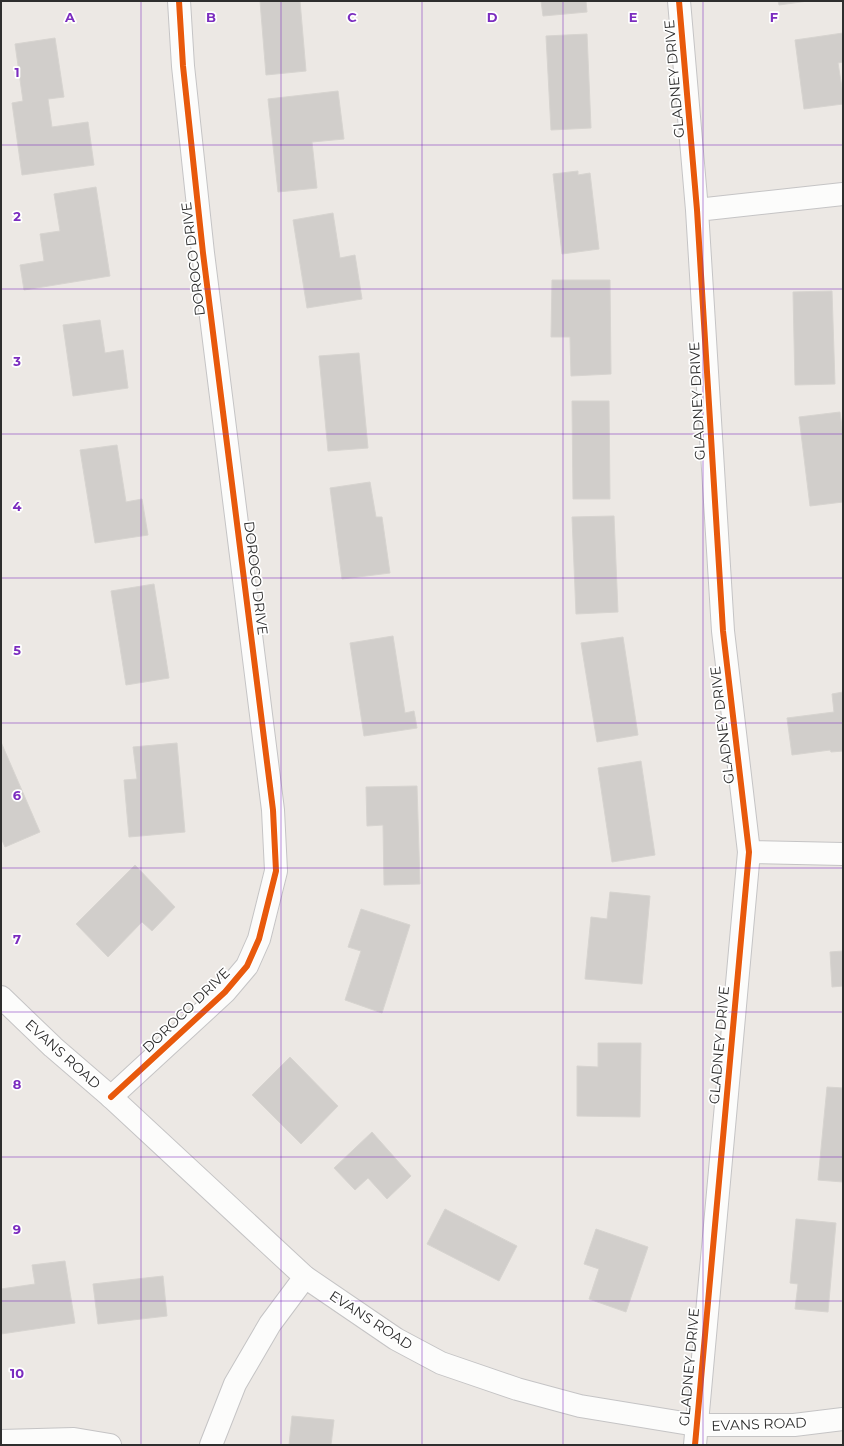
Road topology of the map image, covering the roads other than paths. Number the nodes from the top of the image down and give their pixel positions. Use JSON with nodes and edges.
{"nodes":[{"id":1,"x":179,"y":1,"type":"edge"},
{"id":2,"x":679,"y":1,"type":"edge"},
{"id":3,"x":843,"y":194,"type":"edge"},
{"id":4,"x":697,"y":210,"type":"junction"},
{"id":5,"x":749,"y":852,"type":"junction"},
{"id":6,"x":843,"y":854,"type":"edge"},
{"id":7,"x":1,"y":997,"type":"edge"},
{"id":8,"x":111,"y":1097,"type":"junction"},
{"id":9,"x":305,"y":1277,"type":"junction"},
{"id":10,"x":843,"y":1419,"type":"edge"},
{"id":11,"x":695,"y":1435,"type":"edge"},
{"id":12,"x":1,"y":1441,"type":"edge"},
{"id":13,"x":110,"y":1445,"type":"edge"},
{"id":14,"x":211,"y":1445,"type":"edge"}],
"edges":[{"from":1,"to":8,"type":"street","name":"DOROCO DRIVE"},
{"from":2,"to":4,"type":"street","name":"GLADNEY DRIVE"},
{"from":3,"to":4,"type":"street"},
{"from":4,"to":5,"type":"street","name":"GLADNEY DRIVE"},
{"from":5,"to":6,"type":"street"},
{"from":5,"to":11,"type":"street","name":"GLADNEY DRIVE"},
{"from":7,"to":8,"type":"street","name":"EVANS ROAD"},
{"from":8,"to":9,"type":"street","name":"EVANS ROAD"},
{"from":9,"to":11,"type":"street","name":"EVANS ROAD"},
{"from":9,"to":14,"type":"street"},
{"from":10,"to":11,"type":"street","name":"EVANS ROAD"},
{"from":12,"to":13,"type":"street"}]}
